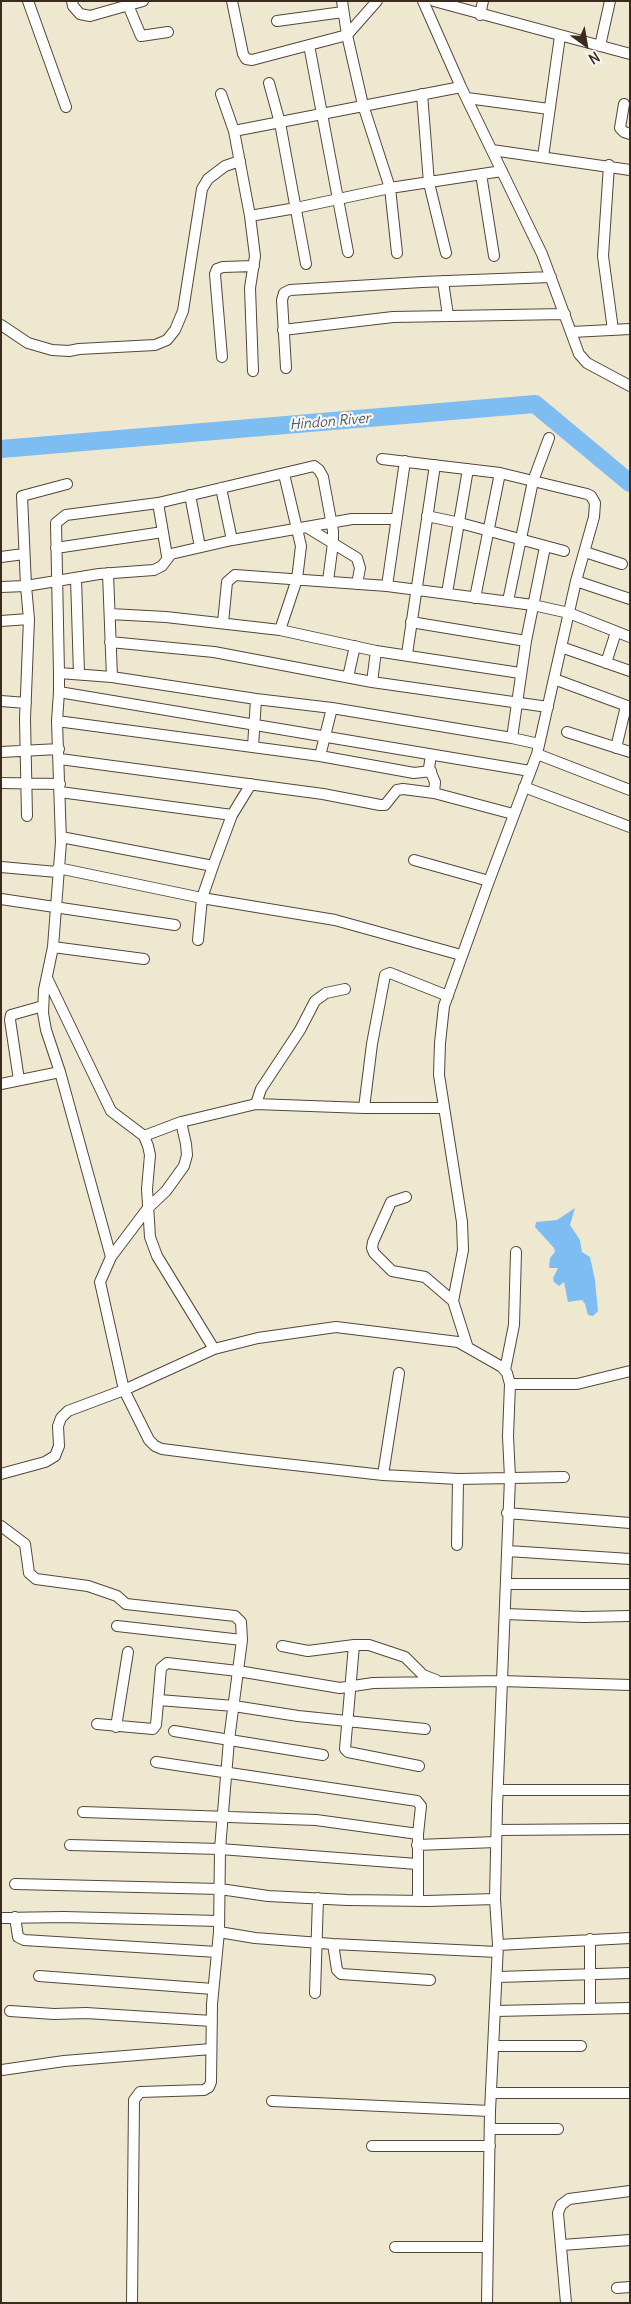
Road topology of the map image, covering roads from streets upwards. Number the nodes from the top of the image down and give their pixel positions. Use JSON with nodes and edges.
{"nodes":[{"id":1,"x":28,"y":1,"type":"edge"},
{"id":2,"x":72,"y":1,"type":"edge"},
{"id":3,"x":143,"y":1,"type":"edge"},
{"id":4,"x":232,"y":1,"type":"edge"},
{"id":5,"x":342,"y":1,"type":"edge"},
{"id":6,"x":377,"y":1,"type":"edge"},
{"id":7,"x":423,"y":1,"type":"edge"},
{"id":8,"x":434,"y":1,"type":"edge"},
{"id":9,"x":483,"y":1,"type":"edge"},
{"id":10,"x":610,"y":1,"type":"edge"},
{"id":11,"x":128,"y":5,"type":"junction"},
{"id":12,"x":343,"y":12,"type":"junction"},
{"id":13,"x":480,"y":15,"type":"junction"},
{"id":14,"x":277,"y":21,"type":"dead end"},
{"id":15,"x":168,"y":32,"type":"dead end"},
{"id":16,"x":347,"y":35,"type":"junction"},
{"id":17,"x":560,"y":36,"type":"junction"},
{"id":18,"x":308,"y":45,"type":"junction"},
{"id":19,"x":600,"y":46,"type":"junction"},
{"id":20,"x":630,"y":54,"type":"edge"},
{"id":21,"x":269,"y":83,"type":"dead end"},
{"id":22,"x":461,"y":87,"type":"junction"},
{"id":23,"x":221,"y":94,"type":"dead end"},
{"id":24,"x":422,"y":94,"type":"junction"},
{"id":25,"x":466,"y":98,"type":"junction"},
{"id":26,"x":624,"y":104,"type":"dead end"},
{"id":27,"x":363,"y":105,"type":"junction"},
{"id":28,"x":66,"y":107,"type":"dead end"},
{"id":29,"x":549,"y":109,"type":"junction"},
{"id":30,"x":322,"y":113,"type":"junction"},
{"id":31,"x":280,"y":123,"type":"junction"},
{"id":32,"x":234,"y":131,"type":"junction"},
{"id":33,"x":630,"y":134,"type":"edge"},
{"id":34,"x":492,"y":150,"type":"junction"},
{"id":35,"x":543,"y":157,"type":"junction"},
{"id":36,"x":240,"y":161,"type":"junction"},
{"id":37,"x":609,"y":165,"type":"junction"},
{"id":38,"x":630,"y":170,"type":"edge"},
{"id":39,"x":502,"y":171,"type":"junction"},
{"id":40,"x":481,"y":174,"type":"junction"},
{"id":41,"x":429,"y":183,"type":"junction"},
{"id":42,"x":390,"y":188,"type":"junction"},
{"id":43,"x":338,"y":199,"type":"junction"},
{"id":44,"x":296,"y":208,"type":"junction"},
{"id":45,"x":250,"y":216,"type":"junction"},
{"id":46,"x":348,"y":252,"type":"dead end"},
{"id":47,"x":446,"y":253,"type":"dead end"},
{"id":48,"x":397,"y":254,"type":"dead end"},
{"id":49,"x":494,"y":256,"type":"dead end"},
{"id":50,"x":306,"y":264,"type":"dead end"},
{"id":51,"x":254,"y":266,"type":"junction"},
{"id":52,"x":551,"y":278,"type":"junction"},
{"id":53,"x":443,"y":281,"type":"junction"},
{"id":54,"x":565,"y":314,"type":"junction"},
{"id":55,"x":448,"y":316,"type":"junction"},
{"id":56,"x":1,"y":325,"type":"edge"},
{"id":57,"x":630,"y":329,"type":"edge"},
{"id":58,"x":283,"y":330,"type":"junction"},
{"id":59,"x":613,"y":330,"type":"junction"},
{"id":60,"x":572,"y":332,"type":"junction"},
{"id":61,"x":222,"y":357,"type":"dead end"},
{"id":62,"x":286,"y":368,"type":"dead end"},
{"id":63,"x":252,"y":371,"type":"dead end"},
{"id":64,"x":630,"y":386,"type":"edge"},
{"id":65,"x":549,"y":438,"type":"dead end"},
{"id":66,"x":382,"y":459,"type":"dead end"},
{"id":67,"x":405,"y":461,"type":"junction"},
{"id":68,"x":435,"y":464,"type":"junction"},
{"id":69,"x":468,"y":469,"type":"junction"},
{"id":70,"x":500,"y":473,"type":"junction"},
{"id":71,"x":284,"y":474,"type":"junction"},
{"id":72,"x":533,"y":481,"type":"junction"},
{"id":73,"x":67,"y":484,"type":"dead end"},
{"id":74,"x":221,"y":488,"type":"junction"},
{"id":75,"x":190,"y":495,"type":"junction"},
{"id":76,"x":158,"y":503,"type":"junction"},
{"id":77,"x":427,"y":516,"type":"junction"},
{"id":78,"x":396,"y":519,"type":"junction"},
{"id":79,"x":460,"y":523,"type":"junction"},
{"id":80,"x":332,"y":524,"type":"junction"},
{"id":81,"x":308,"y":528,"type":"junction"},
{"id":82,"x":296,"y":530,"type":"junction"},
{"id":83,"x":487,"y":530,"type":"junction"},
{"id":84,"x":163,"y":532,"type":"junction"},
{"id":85,"x":521,"y":539,"type":"junction"},
{"id":86,"x":232,"y":540,"type":"junction"},
{"id":87,"x":333,"y":543,"type":"junction"},
{"id":88,"x":200,"y":547,"type":"junction"},
{"id":89,"x":545,"y":547,"type":"junction"},
{"id":90,"x":56,"y":548,"type":"junction"},
{"id":91,"x":564,"y":551,"type":"dead end"},
{"id":92,"x":585,"y":552,"type":"junction"},
{"id":93,"x":24,"y":554,"type":"junction"},
{"id":94,"x":167,"y":556,"type":"junction"},
{"id":95,"x":1,"y":557,"type":"edge"},
{"id":96,"x":622,"y":564,"type":"dead end"},
{"id":97,"x":108,"y":573,"type":"junction"},
{"id":98,"x":76,"y":578,"type":"junction"},
{"id":99,"x":296,"y":579,"type":"junction"},
{"id":100,"x":328,"y":581,"type":"junction"},
{"id":101,"x":576,"y":581,"type":"junction"},
{"id":102,"x":56,"y":582,"type":"junction"},
{"id":103,"x":356,"y":584,"type":"junction"},
{"id":104,"x":26,"y":586,"type":"junction"},
{"id":105,"x":387,"y":586,"type":"junction"},
{"id":106,"x":1,"y":587,"type":"edge"},
{"id":107,"x":416,"y":589,"type":"junction"},
{"id":108,"x":447,"y":594,"type":"junction"},
{"id":109,"x":475,"y":598,"type":"junction"},
{"id":110,"x":630,"y":599,"type":"edge"},
{"id":111,"x":508,"y":601,"type":"junction"},
{"id":112,"x":533,"y":605,"type":"junction"},
{"id":113,"x":569,"y":613,"type":"junction"},
{"id":114,"x":110,"y":614,"type":"junction"},
{"id":115,"x":29,"y":619,"type":"junction"},
{"id":116,"x":1,"y":621,"type":"edge"},
{"id":117,"x":411,"y":622,"type":"junction"},
{"id":118,"x":223,"y":623,"type":"junction"},
{"id":119,"x":280,"y":630,"type":"junction"},
{"id":120,"x":616,"y":632,"type":"junction"},
{"id":121,"x":630,"y":637,"type":"edge"},
{"id":122,"x":526,"y":640,"type":"junction"},
{"id":123,"x":110,"y":642,"type":"junction"},
{"id":124,"x":355,"y":646,"type":"junction"},
{"id":125,"x":561,"y":647,"type":"junction"},
{"id":126,"x":376,"y":651,"type":"junction"},
{"id":127,"x":407,"y":654,"type":"junction"},
{"id":128,"x":606,"y":663,"type":"junction"},
{"id":129,"x":630,"y":672,"type":"edge"},
{"id":130,"x":59,"y":673,"type":"junction"},
{"id":131,"x":520,"y":673,"type":"junction"},
{"id":132,"x":79,"y":674,"type":"junction"},
{"id":133,"x":112,"y":676,"type":"junction"},
{"id":134,"x":348,"y":677,"type":"junction"},
{"id":135,"x":554,"y":679,"type":"junction"},
{"id":136,"x":372,"y":682,"type":"junction"},
{"id":137,"x":59,"y":692,"type":"junction"},
{"id":138,"x":256,"y":699,"type":"junction"},
{"id":139,"x":1,"y":701,"type":"edge"},
{"id":140,"x":26,"y":703,"type":"junction"},
{"id":141,"x":517,"y":703,"type":"junction"},
{"id":142,"x":548,"y":707,"type":"junction"},
{"id":143,"x":628,"y":707,"type":"edge"},
{"id":144,"x":332,"y":708,"type":"junction"},
{"id":145,"x":57,"y":721,"type":"junction"},
{"id":146,"x":255,"y":725,"type":"junction"},
{"id":147,"x":567,"y":732,"type":"dead end"},
{"id":148,"x":324,"y":738,"type":"junction"},
{"id":149,"x":512,"y":738,"type":"junction"},
{"id":150,"x":253,"y":747,"type":"junction"},
{"id":151,"x":616,"y":748,"type":"junction"},
{"id":152,"x":538,"y":749,"type":"junction"},
{"id":153,"x":1,"y":752,"type":"edge"},
{"id":154,"x":26,"y":752,"type":"junction"},
{"id":155,"x":630,"y":752,"type":"edge"},
{"id":156,"x":59,"y":754,"type":"junction"},
{"id":157,"x":431,"y":755,"type":"junction"},
{"id":158,"x":320,"y":756,"type":"junction"},
{"id":159,"x":530,"y":771,"type":"junction"},
{"id":160,"x":431,"y":772,"type":"junction"},
{"id":161,"x":1,"y":783,"type":"edge"},
{"id":162,"x":27,"y":783,"type":"junction"},
{"id":163,"x":251,"y":784,"type":"junction"},
{"id":164,"x":524,"y":787,"type":"junction"},
{"id":165,"x":60,"y":788,"type":"junction"},
{"id":166,"x":630,"y":790,"type":"edge"},
{"id":167,"x":434,"y":793,"type":"junction"},
{"id":168,"x":513,"y":814,"type":"junction"},
{"id":169,"x":232,"y":815,"type":"junction"},
{"id":170,"x":27,"y":816,"type":"dead end"},
{"id":171,"x":630,"y":827,"type":"edge"},
{"id":172,"x":60,"y":837,"type":"junction"},
{"id":173,"x":414,"y":860,"type":"dead end"},
{"id":174,"x":213,"y":866,"type":"junction"},
{"id":175,"x":1,"y":867,"type":"edge"},
{"id":176,"x":57,"y":870,"type":"junction"},
{"id":177,"x":488,"y":881,"type":"junction"},
{"id":178,"x":202,"y":898,"type":"junction"},
{"id":179,"x":1,"y":899,"type":"edge"},
{"id":180,"x":55,"y":906,"type":"junction"},
{"id":181,"x":175,"y":925,"type":"dead end"},
{"id":182,"x":198,"y":940,"type":"dead end"},
{"id":183,"x":53,"y":947,"type":"junction"},
{"id":184,"x":462,"y":955,"type":"junction"},
{"id":185,"x":144,"y":959,"type":"dead end"},
{"id":186,"x":47,"y":978,"type":"junction"},
{"id":187,"x":345,"y":989,"type":"dead end"},
{"id":188,"x":448,"y":996,"type":"junction"},
{"id":189,"x":43,"y":1006,"type":"junction"},
{"id":190,"x":60,"y":1072,"type":"junction"},
{"id":191,"x":19,"y":1080,"type":"junction"},
{"id":192,"x":1,"y":1084,"type":"edge"},
{"id":193,"x":256,"y":1104,"type":"junction"},
{"id":194,"x":364,"y":1108,"type":"junction"},
{"id":195,"x":444,"y":1108,"type":"junction"},
{"id":196,"x":181,"y":1122,"type":"junction"},
{"id":197,"x":144,"y":1136,"type":"junction"},
{"id":198,"x":406,"y":1197,"type":"dead end"},
{"id":199,"x":148,"y":1208,"type":"junction"},
{"id":200,"x":516,"y":1252,"type":"dead end"},
{"id":201,"x":110,"y":1257,"type":"junction"},
{"id":202,"x":454,"y":1301,"type":"junction"},
{"id":203,"x":467,"y":1345,"type":"junction"},
{"id":204,"x":214,"y":1350,"type":"junction"},
{"id":205,"x":505,"y":1370,"type":"junction"},
{"id":206,"x":630,"y":1371,"type":"edge"},
{"id":207,"x":399,"y":1373,"type":"dead end"},
{"id":208,"x":510,"y":1384,"type":"junction"},
{"id":209,"x":124,"y":1390,"type":"junction"},
{"id":210,"x":1,"y":1474,"type":"edge"},
{"id":211,"x":383,"y":1475,"type":"junction"},
{"id":212,"x":564,"y":1477,"type":"dead end"},
{"id":213,"x":510,"y":1478,"type":"junction"},
{"id":214,"x":458,"y":1479,"type":"junction"},
{"id":215,"x":507,"y":1513,"type":"junction"},
{"id":216,"x":630,"y":1523,"type":"edge"},
{"id":217,"x":1,"y":1526,"type":"edge"},
{"id":218,"x":457,"y":1545,"type":"dead end"},
{"id":219,"x":508,"y":1551,"type":"junction"},
{"id":220,"x":630,"y":1559,"type":"edge"},
{"id":221,"x":506,"y":1584,"type":"junction"},
{"id":222,"x":630,"y":1584,"type":"edge"},
{"id":223,"x":505,"y":1614,"type":"junction"},
{"id":224,"x":630,"y":1616,"type":"edge"},
{"id":225,"x":117,"y":1626,"type":"dead end"},
{"id":226,"x":242,"y":1640,"type":"junction"},
{"id":227,"x":354,"y":1645,"type":"junction"},
{"id":228,"x":282,"y":1646,"type":"dead end"},
{"id":229,"x":128,"y":1652,"type":"dead end"},
{"id":230,"x":238,"y":1671,"type":"junction"},
{"id":231,"x":502,"y":1681,"type":"junction"},
{"id":232,"x":439,"y":1682,"type":"junction"},
{"id":233,"x":630,"y":1685,"type":"edge"},
{"id":234,"x":351,"y":1686,"type":"junction"},
{"id":235,"x":159,"y":1700,"type":"junction"},
{"id":236,"x":234,"y":1706,"type":"junction"},
{"id":237,"x":348,"y":1721,"type":"junction"},
{"id":238,"x":97,"y":1724,"type":"dead end"},
{"id":239,"x":116,"y":1726,"type":"junction"},
{"id":240,"x":425,"y":1729,"type":"dead end"},
{"id":241,"x":174,"y":1731,"type":"dead end"},
{"id":242,"x":229,"y":1740,"type":"junction"},
{"id":243,"x":323,"y":1755,"type":"dead end"},
{"id":244,"x":156,"y":1762,"type":"dead end"},
{"id":245,"x":419,"y":1766,"type":"dead end"},
{"id":246,"x":226,"y":1772,"type":"junction"},
{"id":247,"x":498,"y":1790,"type":"junction"},
{"id":248,"x":630,"y":1790,"type":"edge"},
{"id":249,"x":83,"y":1812,"type":"dead end"},
{"id":250,"x":224,"y":1817,"type":"junction"},
{"id":251,"x":630,"y":1829,"type":"edge"},
{"id":252,"x":497,"y":1830,"type":"junction"},
{"id":253,"x":418,"y":1834,"type":"junction"},
{"id":254,"x":496,"y":1842,"type":"junction"},
{"id":255,"x":70,"y":1845,"type":"dead end"},
{"id":256,"x":417,"y":1845,"type":"junction"},
{"id":257,"x":220,"y":1849,"type":"junction"},
{"id":258,"x":417,"y":1864,"type":"junction"},
{"id":259,"x":15,"y":1884,"type":"dead end"},
{"id":260,"x":220,"y":1889,"type":"junction"},
{"id":261,"x":318,"y":1898,"type":"junction"},
{"id":262,"x":495,"y":1899,"type":"junction"},
{"id":263,"x":418,"y":1900,"type":"junction"},
{"id":264,"x":1,"y":1918,"type":"edge"},
{"id":265,"x":15,"y":1918,"type":"junction"},
{"id":266,"x":219,"y":1921,"type":"junction"},
{"id":267,"x":219,"y":1932,"type":"junction"},
{"id":268,"x":630,"y":1938,"type":"edge"},
{"id":269,"x":590,"y":1939,"type":"junction"},
{"id":270,"x":315,"y":1942,"type":"junction"},
{"id":271,"x":332,"y":1944,"type":"junction"},
{"id":272,"x":497,"y":1948,"type":"junction"},
{"id":273,"x":218,"y":1952,"type":"junction"},
{"id":274,"x":630,"y":1973,"type":"edge"},
{"id":275,"x":39,"y":1976,"type":"dead end"},
{"id":276,"x":590,"y":1976,"type":"junction"},
{"id":277,"x":497,"y":1977,"type":"junction"},
{"id":278,"x":430,"y":1980,"type":"dead end"},
{"id":279,"x":213,"y":1989,"type":"junction"},
{"id":280,"x":315,"y":1993,"type":"dead end"},
{"id":281,"x":590,"y":2008,"type":"junction"},
{"id":282,"x":630,"y":2008,"type":"edge"},
{"id":283,"x":10,"y":2011,"type":"dead end"},
{"id":284,"x":496,"y":2011,"type":"junction"},
{"id":285,"x":212,"y":2021,"type":"junction"},
{"id":286,"x":493,"y":2046,"type":"junction"},
{"id":287,"x":581,"y":2046,"type":"dead end"},
{"id":288,"x":211,"y":2049,"type":"junction"},
{"id":289,"x":2,"y":2070,"type":"edge"},
{"id":290,"x":492,"y":2093,"type":"junction"},
{"id":291,"x":630,"y":2093,"type":"edge"},
{"id":292,"x":272,"y":2101,"type":"dead end"},
{"id":293,"x":490,"y":2111,"type":"junction"},
{"id":294,"x":490,"y":2129,"type":"junction"},
{"id":295,"x":558,"y":2129,"type":"dead end"},
{"id":296,"x":372,"y":2146,"type":"dead end"},
{"id":297,"x":490,"y":2146,"type":"junction"},
{"id":298,"x":630,"y":2190,"type":"edge"},
{"id":299,"x":630,"y":2240,"type":"edge"},
{"id":300,"x":562,"y":2245,"type":"junction"},
{"id":301,"x":395,"y":2247,"type":"dead end"},
{"id":302,"x":488,"y":2247,"type":"junction"},
{"id":303,"x":630,"y":2287,"type":"edge"},
{"id":304,"x":617,"y":2288,"type":"dead end"},
{"id":305,"x":132,"y":2303,"type":"edge"},
{"id":306,"x":487,"y":2303,"type":"edge"},
{"id":307,"x":566,"y":2303,"type":"edge"}],
"edges":[{"from":1,"to":28,"type":"street"},
{"from":2,"to":11,"type":"street"},
{"from":3,"to":11,"type":"street"},
{"from":4,"to":18,"type":"street"},
{"from":5,"to":12,"type":"street"},
{"from":6,"to":16,"type":"street"},
{"from":7,"to":22,"type":"street"},
{"from":8,"to":13,"type":"street"},
{"from":9,"to":13,"type":"street"},
{"from":10,"to":19,"type":"street"},
{"from":11,"to":15,"type":"street"},
{"from":12,"to":14,"type":"street"},
{"from":12,"to":16,"type":"street"},
{"from":13,"to":17,"type":"street"},
{"from":16,"to":18,"type":"street"},
{"from":16,"to":27,"type":"street"},
{"from":17,"to":19,"type":"street"},
{"from":17,"to":29,"type":"street"},
{"from":18,"to":30,"type":"street"},
{"from":19,"to":20,"type":"street"},
{"from":21,"to":31,"type":"street"},
{"from":22,"to":24,"type":"street"},
{"from":22,"to":25,"type":"street"},
{"from":23,"to":32,"type":"street"},
{"from":24,"to":27,"type":"street"},
{"from":24,"to":41,"type":"street"},
{"from":25,"to":29,"type":"street"},
{"from":25,"to":34,"type":"street"},
{"from":26,"to":33,"type":"street"},
{"from":27,"to":30,"type":"street"},
{"from":27,"to":42,"type":"street"},
{"from":29,"to":35,"type":"street"},
{"from":30,"to":31,"type":"street"},
{"from":30,"to":43,"type":"street"},
{"from":31,"to":32,"type":"street"},
{"from":31,"to":44,"type":"street"},
{"from":32,"to":36,"type":"street"},
{"from":34,"to":35,"type":"street"},
{"from":34,"to":39,"type":"street"},
{"from":35,"to":37,"type":"street"},
{"from":36,"to":45,"type":"street"},
{"from":36,"to":56,"type":"street"},
{"from":37,"to":38,"type":"street"},
{"from":37,"to":59,"type":"street"},
{"from":39,"to":40,"type":"street"},
{"from":39,"to":52,"type":"street"},
{"from":40,"to":41,"type":"street"},
{"from":40,"to":49,"type":"street"},
{"from":41,"to":42,"type":"street"},
{"from":41,"to":47,"type":"street"},
{"from":42,"to":43,"type":"street"},
{"from":42,"to":48,"type":"street"},
{"from":43,"to":44,"type":"street"},
{"from":43,"to":46,"type":"street"},
{"from":44,"to":45,"type":"street"},
{"from":44,"to":50,"type":"street"},
{"from":45,"to":51,"type":"street"},
{"from":51,"to":61,"type":"street"},
{"from":51,"to":63,"type":"street"},
{"from":52,"to":53,"type":"street"},
{"from":52,"to":54,"type":"street"},
{"from":53,"to":55,"type":"street"},
{"from":53,"to":58,"type":"street"},
{"from":54,"to":55,"type":"street"},
{"from":54,"to":60,"type":"street"},
{"from":55,"to":58,"type":"street"},
{"from":57,"to":59,"type":"street"},
{"from":58,"to":62,"type":"street"},
{"from":59,"to":60,"type":"street"},
{"from":60,"to":64,"type":"street"},
{"from":65,"to":72,"type":"street"},
{"from":66,"to":67,"type":"street"},
{"from":67,"to":68,"type":"street"},
{"from":67,"to":78,"type":"street"},
{"from":68,"to":69,"type":"street"},
{"from":68,"to":77,"type":"street"},
{"from":69,"to":70,"type":"street"},
{"from":69,"to":79,"type":"street"},
{"from":70,"to":72,"type":"street"},
{"from":70,"to":83,"type":"street"},
{"from":71,"to":74,"type":"street"},
{"from":71,"to":80,"type":"street"},
{"from":71,"to":82,"type":"street"},
{"from":72,"to":85,"type":"street"},
{"from":72,"to":92,"type":"street"},
{"from":73,"to":93,"type":"street"},
{"from":74,"to":75,"type":"street"},
{"from":74,"to":86,"type":"street"},
{"from":75,"to":76,"type":"street"},
{"from":75,"to":88,"type":"street"},
{"from":76,"to":84,"type":"street"},
{"from":76,"to":90,"type":"street"},
{"from":77,"to":79,"type":"street"},
{"from":77,"to":107,"type":"street"},
{"from":78,"to":80,"type":"street"},
{"from":78,"to":105,"type":"street"},
{"from":79,"to":83,"type":"street"},
{"from":79,"to":108,"type":"street"},
{"from":80,"to":81,"type":"street"},
{"from":80,"to":87,"type":"street"},
{"from":81,"to":82,"type":"street"},
{"from":81,"to":87,"type":"street"},
{"from":82,"to":86,"type":"street"},
{"from":82,"to":99,"type":"street"},
{"from":83,"to":85,"type":"street"},
{"from":83,"to":109,"type":"street"},
{"from":84,"to":90,"type":"street"},
{"from":84,"to":94,"type":"street"},
{"from":85,"to":89,"type":"street"},
{"from":85,"to":111,"type":"street"},
{"from":86,"to":88,"type":"street"},
{"from":87,"to":100,"type":"street"},
{"from":87,"to":103,"type":"street"},
{"from":88,"to":94,"type":"street"},
{"from":89,"to":91,"type":"street"},
{"from":89,"to":112,"type":"street"},
{"from":90,"to":102,"type":"street"},
{"from":92,"to":96,"type":"street"},
{"from":92,"to":101,"type":"street"},
{"from":93,"to":95,"type":"street"},
{"from":93,"to":104,"type":"street"},
{"from":94,"to":97,"type":"street"},
{"from":97,"to":98,"type":"street"},
{"from":97,"to":114,"type":"street"},
{"from":98,"to":102,"type":"street"},
{"from":98,"to":132,"type":"street"},
{"from":99,"to":100,"type":"street"},
{"from":99,"to":118,"type":"street"},
{"from":99,"to":119,"type":"street"},
{"from":100,"to":103,"type":"street"},
{"from":101,"to":110,"type":"street"},
{"from":101,"to":113,"type":"street"},
{"from":102,"to":104,"type":"street"},
{"from":102,"to":130,"type":"street"},
{"from":103,"to":105,"type":"street"},
{"from":104,"to":106,"type":"street"},
{"from":104,"to":115,"type":"street"},
{"from":105,"to":107,"type":"street"},
{"from":107,"to":108,"type":"street"},
{"from":107,"to":117,"type":"street"},
{"from":108,"to":109,"type":"street"},
{"from":109,"to":111,"type":"street"},
{"from":111,"to":112,"type":"street"},
{"from":112,"to":113,"type":"street"},
{"from":112,"to":122,"type":"street"},
{"from":113,"to":120,"type":"street"},
{"from":113,"to":125,"type":"street"},
{"from":114,"to":118,"type":"street"},
{"from":114,"to":123,"type":"street"},
{"from":115,"to":116,"type":"street"},
{"from":115,"to":140,"type":"street"},
{"from":117,"to":122,"type":"street"},
{"from":117,"to":127,"type":"street"},
{"from":118,"to":119,"type":"street"},
{"from":119,"to":124,"type":"street"},
{"from":120,"to":121,"type":"street"},
{"from":120,"to":128,"type":"street"},
{"from":122,"to":131,"type":"street"},
{"from":123,"to":133,"type":"street"},
{"from":123,"to":134,"type":"street"},
{"from":124,"to":126,"type":"street"},
{"from":124,"to":134,"type":"street"},
{"from":125,"to":128,"type":"street"},
{"from":125,"to":135,"type":"street"},
{"from":126,"to":127,"type":"street"},
{"from":126,"to":136,"type":"street"},
{"from":127,"to":131,"type":"street"},
{"from":128,"to":129,"type":"street"},
{"from":130,"to":132,"type":"street"},
{"from":130,"to":137,"type":"street"},
{"from":131,"to":141,"type":"street"},
{"from":132,"to":133,"type":"street"},
{"from":133,"to":138,"type":"street"},
{"from":134,"to":136,"type":"street"},
{"from":135,"to":142,"type":"street"},
{"from":135,"to":143,"type":"street"},
{"from":136,"to":141,"type":"street"},
{"from":137,"to":145,"type":"street"},
{"from":137,"to":146,"type":"street"},
{"from":138,"to":144,"type":"street"},
{"from":138,"to":146,"type":"street"},
{"from":139,"to":140,"type":"street"},
{"from":140,"to":154,"type":"street"},
{"from":141,"to":142,"type":"street"},
{"from":141,"to":149,"type":"street"},
{"from":142,"to":152,"type":"street"},
{"from":143,"to":151,"type":"street"},
{"from":144,"to":148,"type":"street"},
{"from":144,"to":149,"type":"street"},
{"from":145,"to":150,"type":"street"},
{"from":145,"to":156,"type":"street"},
{"from":146,"to":148,"type":"street"},
{"from":146,"to":150,"type":"street"},
{"from":147,"to":151,"type":"street"},
{"from":148,"to":157,"type":"street"},
{"from":148,"to":158,"type":"street"},
{"from":149,"to":152,"type":"street"},
{"from":150,"to":158,"type":"street"},
{"from":151,"to":155,"type":"street"},
{"from":152,"to":159,"type":"street"},
{"from":152,"to":166,"type":"street"},
{"from":153,"to":154,"type":"street"},
{"from":154,"to":156,"type":"street"},
{"from":154,"to":162,"type":"street"},
{"from":156,"to":163,"type":"street"},
{"from":156,"to":165,"type":"street"},
{"from":157,"to":159,"type":"street"},
{"from":157,"to":160,"type":"street"},
{"from":158,"to":160,"type":"street"},
{"from":159,"to":164,"type":"street"},
{"from":160,"to":167,"type":"street"},
{"from":161,"to":162,"type":"street"},
{"from":162,"to":165,"type":"street"},
{"from":162,"to":170,"type":"street"},
{"from":163,"to":167,"type":"street"},
{"from":163,"to":169,"type":"street"},
{"from":164,"to":168,"type":"street"},
{"from":164,"to":171,"type":"street"},
{"from":165,"to":169,"type":"street"},
{"from":165,"to":172,"type":"street"},
{"from":167,"to":168,"type":"street"},
{"from":168,"to":177,"type":"street"},
{"from":169,"to":174,"type":"street"},
{"from":172,"to":174,"type":"street"},
{"from":172,"to":176,"type":"street"},
{"from":173,"to":177,"type":"street"},
{"from":174,"to":178,"type":"street"},
{"from":175,"to":176,"type":"street"},
{"from":176,"to":178,"type":"street"},
{"from":176,"to":180,"type":"street"},
{"from":177,"to":184,"type":"street"},
{"from":178,"to":182,"type":"street"},
{"from":178,"to":184,"type":"street"},
{"from":179,"to":180,"type":"street"},
{"from":180,"to":181,"type":"street"},
{"from":180,"to":183,"type":"street"},
{"from":183,"to":185,"type":"street"},
{"from":183,"to":186,"type":"street"},
{"from":184,"to":188,"type":"street"},
{"from":186,"to":189,"type":"street"},
{"from":186,"to":197,"type":"street"},
{"from":187,"to":193,"type":"street"},
{"from":188,"to":194,"type":"street"},
{"from":188,"to":195,"type":"street"},
{"from":189,"to":190,"type":"street"},
{"from":189,"to":191,"type":"street"},
{"from":190,"to":191,"type":"street"},
{"from":190,"to":201,"type":"street"},
{"from":191,"to":192,"type":"street"},
{"from":193,"to":194,"type":"street"},
{"from":193,"to":196,"type":"street"},
{"from":194,"to":195,"type":"street"},
{"from":195,"to":202,"type":"street"},
{"from":196,"to":197,"type":"street"},
{"from":196,"to":199,"type":"street"},
{"from":197,"to":199,"type":"street"},
{"from":198,"to":202,"type":"street"},
{"from":199,"to":201,"type":"street"},
{"from":199,"to":204,"type":"street"},
{"from":200,"to":205,"type":"street"},
{"from":201,"to":209,"type":"street"},
{"from":202,"to":203,"type":"street"},
{"from":203,"to":204,"type":"street"},
{"from":203,"to":205,"type":"street"},
{"from":204,"to":209,"type":"street"},
{"from":205,"to":208,"type":"street"},
{"from":206,"to":208,"type":"street"},
{"from":207,"to":211,"type":"street"},
{"from":208,"to":213,"type":"street"},
{"from":209,"to":210,"type":"street"},
{"from":209,"to":211,"type":"street"},
{"from":211,"to":214,"type":"street"},
{"from":212,"to":213,"type":"street"},
{"from":213,"to":214,"type":"street"},
{"from":213,"to":215,"type":"street"},
{"from":214,"to":218,"type":"street"},
{"from":215,"to":216,"type":"street"},
{"from":215,"to":219,"type":"street"},
{"from":217,"to":226,"type":"street"},
{"from":219,"to":220,"type":"street"},
{"from":219,"to":221,"type":"street"},
{"from":221,"to":222,"type":"street"},
{"from":221,"to":223,"type":"street"},
{"from":223,"to":224,"type":"street"},
{"from":223,"to":231,"type":"street"},
{"from":225,"to":226,"type":"street"},
{"from":226,"to":230,"type":"street"},
{"from":227,"to":228,"type":"street"},
{"from":227,"to":232,"type":"street"},
{"from":227,"to":234,"type":"street"},
{"from":229,"to":239,"type":"street"},
{"from":230,"to":234,"type":"street"},
{"from":230,"to":235,"type":"street"},
{"from":230,"to":236,"type":"street"},
{"from":231,"to":232,"type":"street"},
{"from":231,"to":233,"type":"street"},
{"from":231,"to":247,"type":"street"},
{"from":232,"to":234,"type":"street"},
{"from":234,"to":237,"type":"street"},
{"from":235,"to":236,"type":"street"},
{"from":235,"to":239,"type":"street"},
{"from":236,"to":237,"type":"street"},
{"from":236,"to":242,"type":"street"},
{"from":237,"to":240,"type":"street"},
{"from":237,"to":245,"type":"street"},
{"from":238,"to":239,"type":"street"},
{"from":241,"to":242,"type":"street"},
{"from":242,"to":243,"type":"street"},
{"from":242,"to":246,"type":"street"},
{"from":244,"to":246,"type":"street"},
{"from":246,"to":250,"type":"street"},
{"from":246,"to":253,"type":"street"},
{"from":247,"to":248,"type":"street"},
{"from":247,"to":252,"type":"street"},
{"from":249,"to":250,"type":"street"},
{"from":250,"to":253,"type":"street"},
{"from":250,"to":257,"type":"street"},
{"from":251,"to":252,"type":"street"},
{"from":252,"to":254,"type":"street"},
{"from":253,"to":256,"type":"street"},
{"from":254,"to":256,"type":"street"},
{"from":254,"to":262,"type":"street"},
{"from":255,"to":257,"type":"street"},
{"from":256,"to":258,"type":"street"},
{"from":257,"to":258,"type":"street"},
{"from":257,"to":260,"type":"street"},
{"from":258,"to":263,"type":"street"},
{"from":259,"to":260,"type":"street"},
{"from":260,"to":261,"type":"street"},
{"from":260,"to":266,"type":"street"},
{"from":261,"to":263,"type":"street"},
{"from":261,"to":270,"type":"street"},
{"from":262,"to":263,"type":"street"},
{"from":262,"to":272,"type":"street"},
{"from":264,"to":265,"type":"street"},
{"from":265,"to":266,"type":"street"},
{"from":265,"to":273,"type":"street"},
{"from":266,"to":267,"type":"street"},
{"from":267,"to":270,"type":"street"},
{"from":267,"to":273,"type":"street"},
{"from":268,"to":269,"type":"street"},
{"from":269,"to":272,"type":"street"},
{"from":269,"to":276,"type":"street"},
{"from":270,"to":271,"type":"street"},
{"from":270,"to":280,"type":"street"},
{"from":271,"to":272,"type":"street"},
{"from":271,"to":278,"type":"street"},
{"from":272,"to":277,"type":"street"},
{"from":273,"to":279,"type":"street"},
{"from":274,"to":276,"type":"street"},
{"from":275,"to":279,"type":"street"},
{"from":276,"to":277,"type":"street"},
{"from":276,"to":281,"type":"street"},
{"from":277,"to":284,"type":"street"},
{"from":279,"to":285,"type":"street"},
{"from":281,"to":282,"type":"street"},
{"from":281,"to":284,"type":"street"},
{"from":283,"to":285,"type":"street"},
{"from":284,"to":286,"type":"street"},
{"from":285,"to":288,"type":"street"},
{"from":286,"to":287,"type":"street"},
{"from":286,"to":290,"type":"street"},
{"from":288,"to":289,"type":"street"},
{"from":288,"to":305,"type":"street"},
{"from":290,"to":291,"type":"street"},
{"from":290,"to":293,"type":"street"},
{"from":292,"to":293,"type":"street"},
{"from":293,"to":294,"type":"street"},
{"from":294,"to":295,"type":"street"},
{"from":294,"to":297,"type":"street"},
{"from":296,"to":297,"type":"street"},
{"from":297,"to":302,"type":"street"},
{"from":298,"to":300,"type":"street"},
{"from":299,"to":300,"type":"street"},
{"from":300,"to":307,"type":"street"},
{"from":301,"to":302,"type":"street"},
{"from":302,"to":306,"type":"street"},
{"from":303,"to":304,"type":"street"}]}
